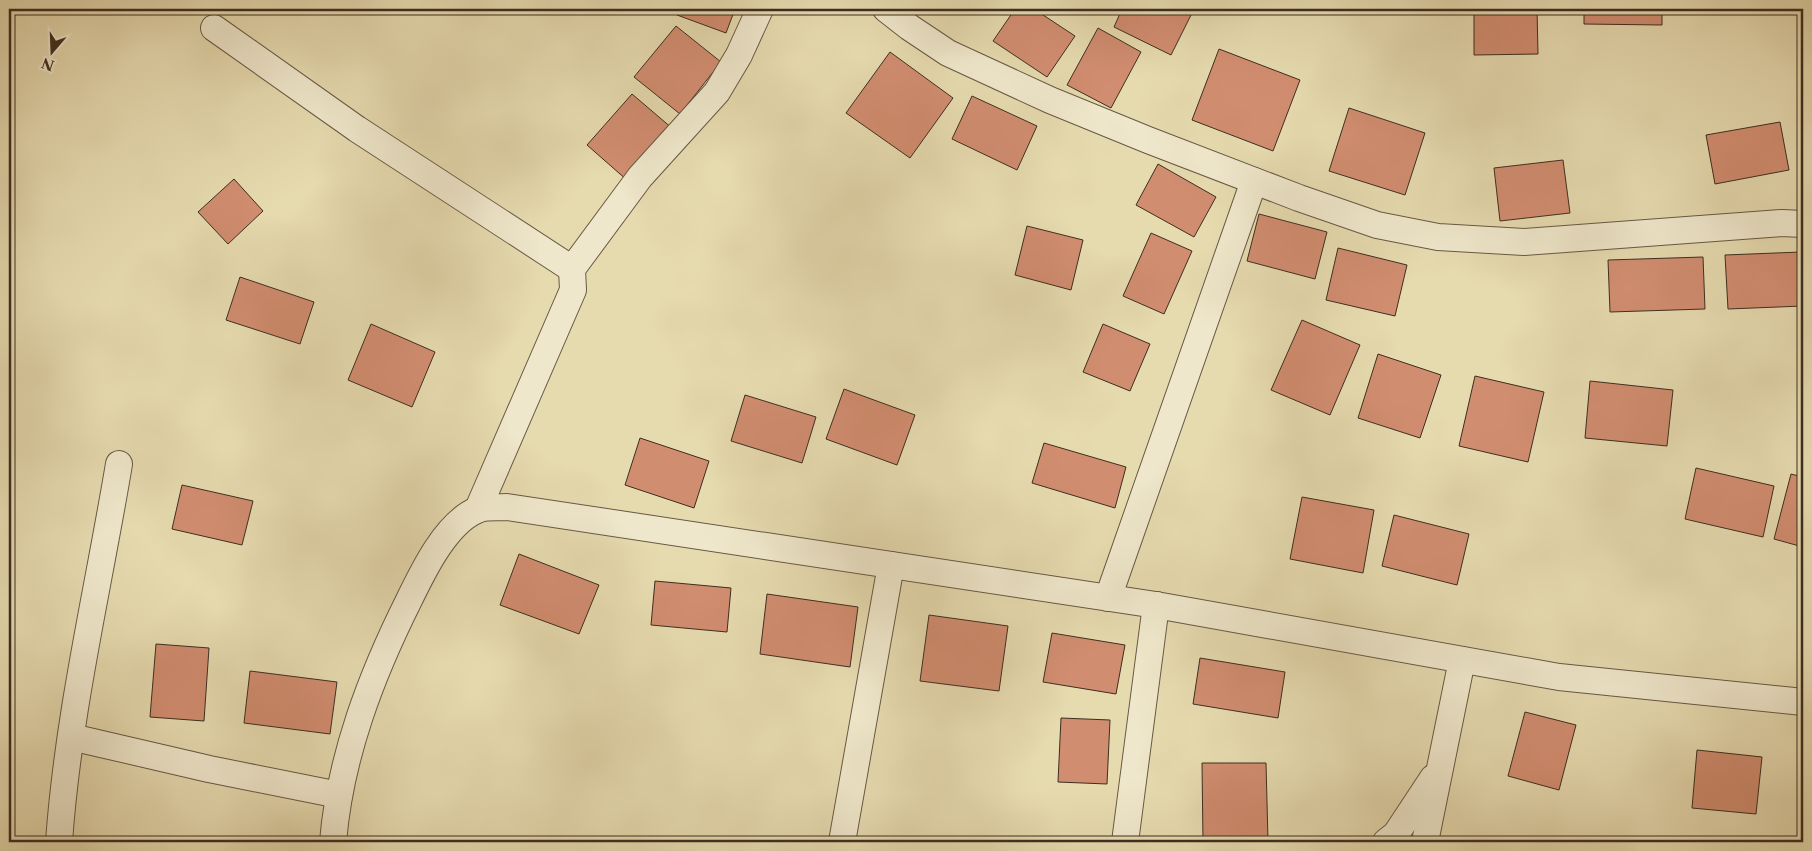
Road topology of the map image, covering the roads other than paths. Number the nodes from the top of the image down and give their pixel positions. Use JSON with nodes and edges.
{"nodes":[{"id":1,"x":760,"y":9,"type":"edge"},
{"id":2,"x":886,"y":9,"type":"edge"},
{"id":3,"x":214,"y":28,"type":"dead end"},
{"id":4,"x":1254,"y":181,"type":"junction"},
{"id":5,"x":1803,"y":224,"type":"edge"},
{"id":6,"x":572,"y":269,"type":"junction"},
{"id":7,"x":119,"y":464,"type":"dead end"},
{"id":8,"x":478,"y":509,"type":"junction"},
{"id":9,"x":891,"y":566,"type":"junction"},
{"id":10,"x":1108,"y":598,"type":"junction"},
{"id":11,"x":1156,"y":605,"type":"junction"},
{"id":12,"x":1462,"y":660,"type":"junction"},
{"id":13,"x":1803,"y":702,"type":"edge"},
{"id":14,"x":71,"y":736,"type":"junction"},
{"id":15,"x":1440,"y":766,"type":"junction"},
{"id":16,"x":339,"y":796,"type":"junction"},
{"id":17,"x":59,"y":842,"type":"edge"},
{"id":18,"x":333,"y":842,"type":"edge"},
{"id":19,"x":842,"y":842,"type":"edge"},
{"id":20,"x":1125,"y":842,"type":"edge"},
{"id":21,"x":1386,"y":842,"type":"edge"},
{"id":22,"x":1425,"y":842,"type":"edge"}],
"edges":[{"from":1,"to":6,"type":"street"},
{"from":2,"to":4,"type":"street"},
{"from":3,"to":6,"type":"street"},
{"from":4,"to":5,"type":"street"},
{"from":4,"to":10,"type":"street"},
{"from":6,"to":8,"type":"street"},
{"from":7,"to":14,"type":"street"},
{"from":8,"to":9,"type":"street"},
{"from":8,"to":16,"type":"street"},
{"from":9,"to":10,"type":"street"},
{"from":9,"to":19,"type":"street"},
{"from":10,"to":11,"type":"street"},
{"from":11,"to":12,"type":"street"},
{"from":11,"to":20,"type":"street"},
{"from":12,"to":13,"type":"street"},
{"from":12,"to":15,"type":"street"},
{"from":14,"to":16,"type":"street"},
{"from":14,"to":17,"type":"street"},
{"from":15,"to":21,"type":"street"},
{"from":15,"to":22,"type":"street"},
{"from":16,"to":18,"type":"street"}]}
